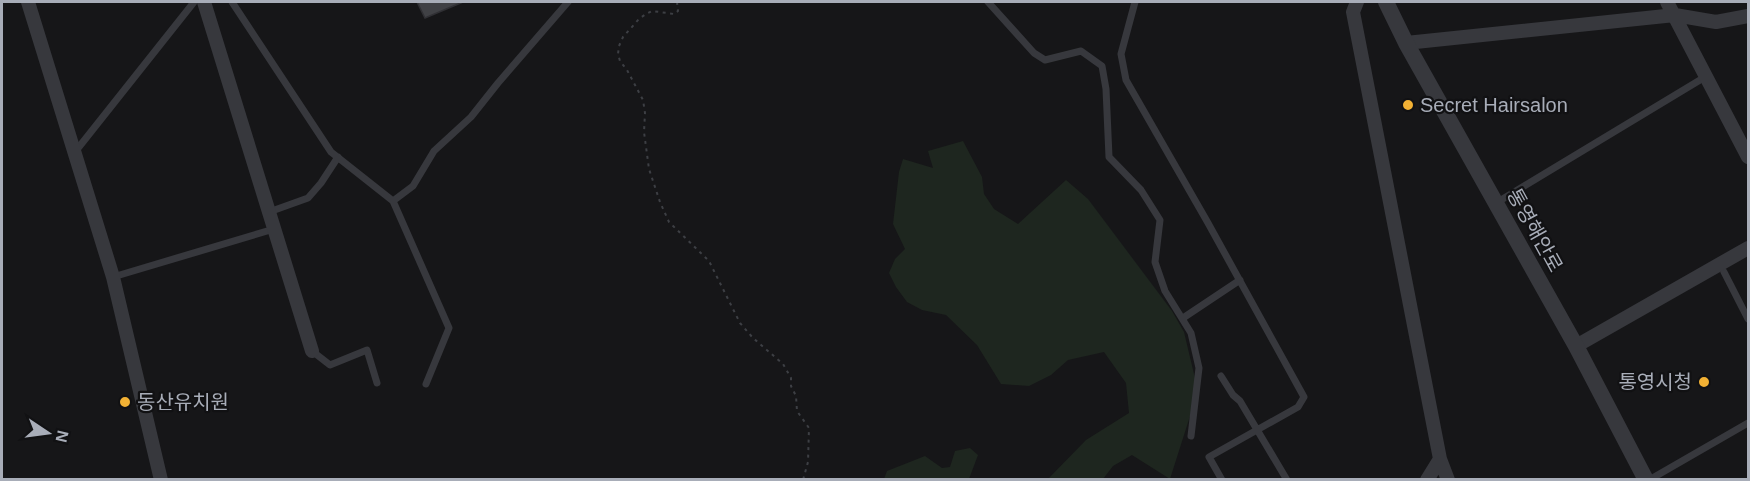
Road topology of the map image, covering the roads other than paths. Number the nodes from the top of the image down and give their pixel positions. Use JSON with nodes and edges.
{"nodes":[{"id":1,"x":28,"y":2,"type":"edge"},
{"id":2,"x":194,"y":2,"type":"edge"},
{"id":3,"x":204,"y":2,"type":"edge"},
{"id":4,"x":232,"y":2,"type":"edge"},
{"id":5,"x":568,"y":2,"type":"edge"},
{"id":6,"x":988,"y":2,"type":"edge"},
{"id":7,"x":1136,"y":2,"type":"edge"},
{"id":8,"x":1357,"y":2,"type":"edge"},
{"id":9,"x":1386,"y":2,"type":"edge"},
{"id":10,"x":1667,"y":2,"type":"edge"},
{"id":11,"x":1675,"y":15,"type":"junction"},
{"id":12,"x":1749,"y":16,"type":"edge"},
{"id":13,"x":1406,"y":43,"type":"junction"},
{"id":14,"x":1706,"y":77,"type":"junction"},
{"id":15,"x":75,"y":152,"type":"junction"},
{"id":16,"x":338,"y":157,"type":"junction"},
{"id":17,"x":1749,"y":157,"type":"edge"},
{"id":18,"x":393,"y":201,"type":"junction"},
{"id":19,"x":1496,"y":203,"type":"junction"},
{"id":20,"x":269,"y":212,"type":"junction"},
{"id":21,"x":275,"y":229,"type":"junction"},
{"id":22,"x":1749,"y":248,"type":"edge"},
{"id":23,"x":1724,"y":272,"type":"dead end"},
{"id":24,"x":113,"y":277,"type":"junction"},
{"id":25,"x":1240,"y":280,"type":"junction"},
{"id":26,"x":1183,"y":318,"type":"junction"},
{"id":27,"x":1749,"y":319,"type":"edge"},
{"id":28,"x":1576,"y":346,"type":"junction"},
{"id":29,"x":312,"y":351,"type":"joint"},
{"id":30,"x":1221,"y":376,"type":"dead end"},
{"id":31,"x":377,"y":383,"type":"dead end"},
{"id":32,"x":426,"y":384,"type":"dead end"},
{"id":33,"x":1749,"y":423,"type":"edge"},
{"id":34,"x":1257,"y":431,"type":"junction"},
{"id":35,"x":1191,"y":436,"type":"dead end"},
{"id":36,"x":1440,"y":459,"type":"junction"},
{"id":37,"x":161,"y":480,"type":"edge"},
{"id":38,"x":1222,"y":480,"type":"edge"},
{"id":39,"x":1287,"y":480,"type":"edge"},
{"id":40,"x":1427,"y":480,"type":"edge"},
{"id":41,"x":1448,"y":480,"type":"edge"},
{"id":42,"x":1648,"y":480,"type":"edge"}],
"edges":[{"from":1,"to":15,"type":"street"},
{"from":2,"to":15,"type":"lane"},
{"from":3,"to":20,"type":"street"},
{"from":4,"to":16,"type":"lane"},
{"from":5,"to":18,"type":"lane"},
{"from":6,"to":26,"type":"lane"},
{"from":7,"to":25,"type":"lane"},
{"from":8,"to":36,"type":"street"},
{"from":9,"to":13,"type":"street","name":"통영해안로"},
{"from":10,"to":11,"type":"street"},
{"from":11,"to":12,"type":"street"},
{"from":11,"to":13,"type":"street"},
{"from":11,"to":14,"type":"street"},
{"from":13,"to":19,"type":"street","name":"통영해안로"},
{"from":14,"to":17,"type":"street"},
{"from":14,"to":19,"type":"lane"},
{"from":15,"to":24,"type":"street"},
{"from":16,"to":18,"type":"lane"},
{"from":16,"to":20,"type":"lane"},
{"from":18,"to":32,"type":"lane"},
{"from":19,"to":28,"type":"street","name":"통영해안로"},
{"from":20,"to":21,"type":"street"},
{"from":21,"to":24,"type":"lane"},
{"from":21,"to":29,"type":"street"},
{"from":22,"to":28,"type":"street"},
{"from":23,"to":27,"type":"lane"},
{"from":24,"to":37,"type":"street"},
{"from":25,"to":26,"type":"lane"},
{"from":25,"to":34,"type":"lane"},
{"from":26,"to":35,"type":"lane"},
{"from":28,"to":42,"type":"street","name":"통영해안로"},
{"from":29,"to":31,"type":"lane"},
{"from":30,"to":34,"type":"lane"},
{"from":33,"to":42,"type":"lane"},
{"from":34,"to":38,"type":"lane"},
{"from":34,"to":39,"type":"lane"},
{"from":36,"to":40,"type":"street"},
{"from":36,"to":41,"type":"street"}]}
